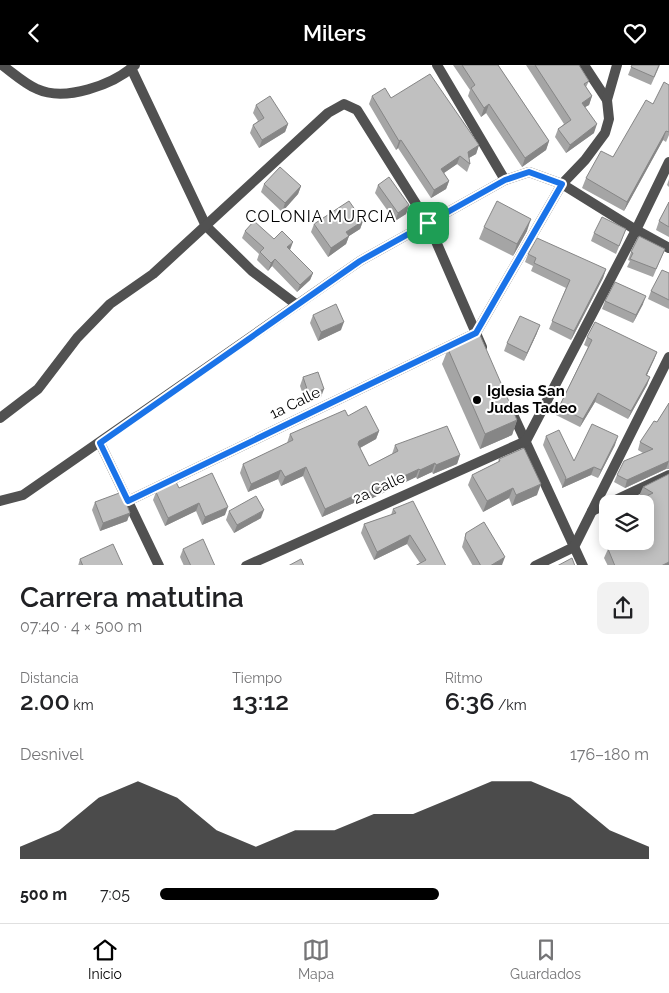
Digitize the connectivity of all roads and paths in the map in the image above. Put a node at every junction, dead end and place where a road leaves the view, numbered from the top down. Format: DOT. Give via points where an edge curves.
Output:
graph roads {
  1 [pos="2,65"];
  2 [pos="437,65"];
  3 [pos="584,65"];
  4 [pos="617,65"];
  5 [pos="133,67"];
  6 [pos="608,100"];
  7 [pos="669,162"];
  8 [pos="505,180"];
  9 [pos="562,184"];
  10 [pos="428,223"];
  11 [pos="206,226"];
  12 [pos="636,230"];
  13 [pos="669,248"];
  14 [pos="297,305"];
  15 [pos="476,333"];
  16 [pos="669,357"];
  17 [pos="488,360"];
  18 [pos="505,396"];
  19 [pos="0,418"];
  20 [pos="526,441"];
  21 [pos="100,443"];
  22 [pos="669,475"];
  23 [pos="0,501"];
  24 [pos="128,501"];
  25 [pos="592,511"];
  26 [pos="574,547"];
  27 [pos="158,565"];
  28 [pos="246,565"];
  29 [pos="535,565"];
  30 [pos="583,565"];
  1 -- 5 [label="street" via="37,89 56,95 90,90"];
  2 -- 8 [label="street"];
  3 -- 6 [label="street"];
  4 -- 6 [label="street"];
  5 -- 11 [label="street"];
  6 -- 9 [label="street" via="609,119 605,133"];
  7 -- 12 [label="street"];
  8 -- 9 [label="street" via="529,172"];
  8 -- 10 [label="street"];
  9 -- 12 [label="street"];
  9 -- 15 [label="street"];
  10 -- 11 [label="street" via="357,110 344,104 328,113"];
  10 -- 14 [label="street" via="360,261"];
  10 -- 15 [label="street"];
  11 -- 14 [label="street" via="252,271"];
  11 -- 19 [label="street" via="153,274 110,303 77,338 38,389"];
  12 -- 13 [label="street"];
  12 -- 20 [label="street"];
  14 -- 21 [label="street"];
  15 -- 17 [label="street"];
  15 -- 24 [label="street, 1a Calle"];
  16 -- 25 [label="street"];
  18 -- 20 [label="street"];
  20 -- 26 [label="street"];
  20 -- 28 [label="street, 2a Calle"];
  21 -- 23 [label="street" via="23,495"];
  21 -- 24 [label="street"];
  22 -- 25 [label="street"];
  24 -- 27 [label="street"];
  25 -- 26 [label="street"];
  26 -- 29 [label="street"];
  26 -- 30 [label="street"];
}
